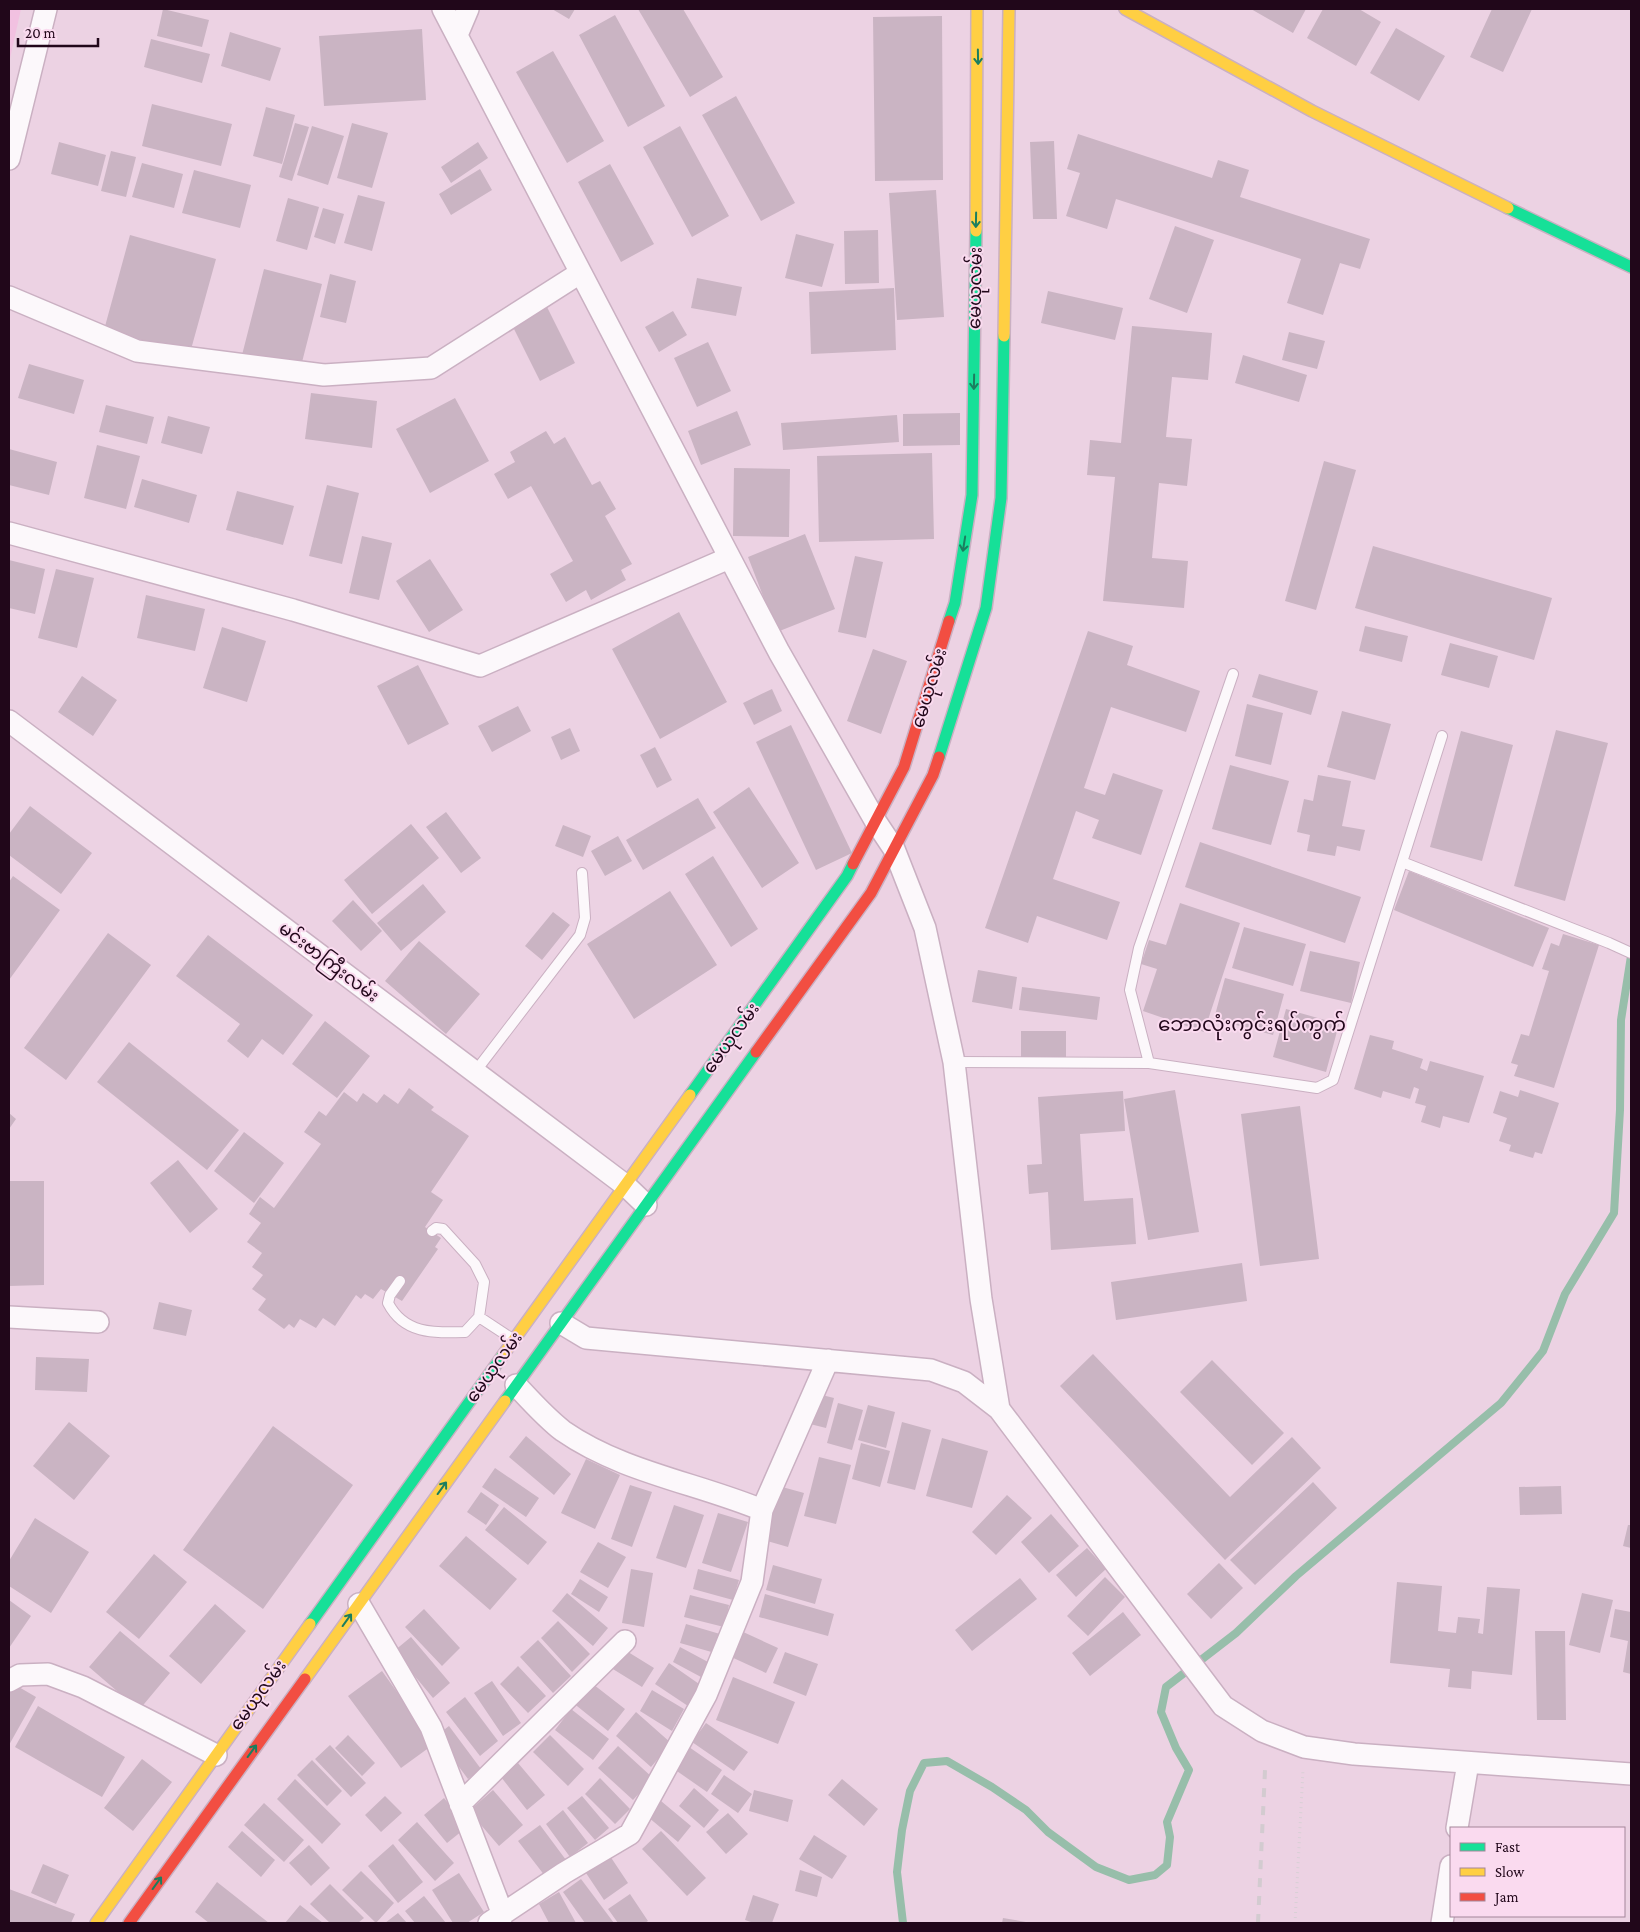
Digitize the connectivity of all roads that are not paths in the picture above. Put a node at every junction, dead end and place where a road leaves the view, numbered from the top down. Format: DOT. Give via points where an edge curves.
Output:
graph roads {
  1 [pos="46,9"];
  2 [pos="443,9"];
  3 [pos="468,9"];
  4 [pos="977,9"];
  5 [pos="1009,9"];
  6 [pos="1125,9"];
  7 [pos="457,35"];
  8 [pos="9,159"];
  9 [pos="1631,267"];
  10 [pos="580,273"];
  11 [pos="9,297"];
  12 [pos="9,533"];
  13 [pos="729,558"];
  14 [pos="1233,674"];
  15 [pos="9,721"];
  16 [pos="1442,736"];
  17 [pos="876,822"];
  18 [pos="894,849"];
  19 [pos="1402,862"];
  20 [pos="582,873"];
  21 [pos="1631,954"];
  22 [pos="954,1062"];
  23 [pos="1149,1063"];
  24 [pos="475,1072"];
  25 [pos="625,1185"];
  26 [pos="646,1205"];
  27 [pos="432,1232"];
  28 [pos="400,1281"];
  29 [pos="9,1317"];
  30 [pos="478,1318"];
  31 [pos="98,1322"];
  32 [pos="561,1324"];
  33 [pos="526,1347"];
  34 [pos="828,1360"];
  35 [pos="516,1385"];
  36 [pos="999,1409"];
  37 [pos="762,1510"];
  38 [pos="359,1604"];
  39 [pos="625,1641"];
  40 [pos="9,1681"];
  41 [pos="216,1755"];
  42 [pos="1468,1763"];
  43 [pos="1631,1774"];
  44 [pos="460,1804"];
  45 [pos="1457,1827"];
  46 [pos="1450,1872"];
  47 [pos="496,1919"];
  48 [pos="96,1923"];
  49 [pos="129,1923"];
  50 [pos="1442,1923"];
  1 -- 8 [label="street"];
  2 -- 7 [label="street"];
  3 -- 7 [label="street"];
  4 -- 17 [label="main road, မေယုလမ်း, one-way" via="972,495 955,603 904,767"];
  5 -- 18 [label="main road, မေယုလမ်း" via="1001,498 994,553 986,608 933,775"];
  6 -- 9 [label="main road" via="1242,75 1405,159"];
  7 -- 10 [label="street"];
  10 -- 11 [label="street" via="431,368 324,375 137,351"];
  10 -- 13 [label="street"];
  12 -- 13 [label="street" via="293,610 480,666"];
  13 -- 17 [label="street" via="778,652"];
  14 -- 23 [label="lane" via="1139,948 1130,990"];
  15 -- 24 [label="street, မင်းဗာကြီးလမ်း"];
  16 -- 19 [label="lane"];
  17 -- 18 [label="street"];
  17 -- 25 [label="main road, မေယုလမ်း" via="847,876"];
  18 -- 22 [label="street" via="925,928"];
  18 -- 26 [label="main road, မေယုလမ်း" via="871,893"];
  19 -- 21 [label="lane"];
  19 -- 23 [label="lane" via="1333,1080 1317,1088"];
  20 -- 24 [label="lane" via="585,918 580,935"];
  22 -- 23 [label="lane"];
  22 -- 36 [label="street" via="981,1299"];
  24 -- 25 [label="street, မင်းဗာကြီးလမ်း"];
  25 -- 26 [label="street, မင်းဗာကြီးလမ်း"];
  25 -- 33 [label="main road, မေယုလမ်း"];
  26 -- 32 [label="main road, မေယုလမ်း"];
  27 -- 30 [label="lane" via="436,1228 443,1229 475,1264 484,1282"];
  28 -- 30 [label="lane" via="388,1303 394,1315 422,1332 465,1332"];
  29 -- 31 [label="street"];
  30 -- 33 [label="lane"];
  32 -- 33 [label="main road, မေယုလမ်း"];
  32 -- 34 [label="street" via="586,1338"];
  33 -- 35 [label="main road, မေယုလမ်း"];
  33 -- 41 [label="main road, မေယုလမ်း"];
  34 -- 36 [label="street" via="931,1370 964,1382"];
  34 -- 37 [label="street"];
  35 -- 37 [label="street" via="563,1431 605,1454 642,1470 723,1494"];
  38 -- 35 [label="main road, မေယုလမ်း, one-way"];
  36 -- 42 [label="street" via="1223,1706 1262,1731 1304,1747"];
  37 -- 47 [label="street" via="752,1582 706,1695 630,1834"];
  38 -- 44 [label="street" via="431,1727"];
  49 -- 38 [label="main road, မေယုလမ်း, one-way"];
  39 -- 44 [label="street"];
  40 -- 41 [label="street" via="20,1675 48,1674 82,1687"];
  41 -- 48 [label="main road, မေယုလမ်း"];
  42 -- 43 [label="street"];
  42 -- 45 [label="street"];
  44 -- 47 [label="street"];
  46 -- 50 [label="street"];
}
